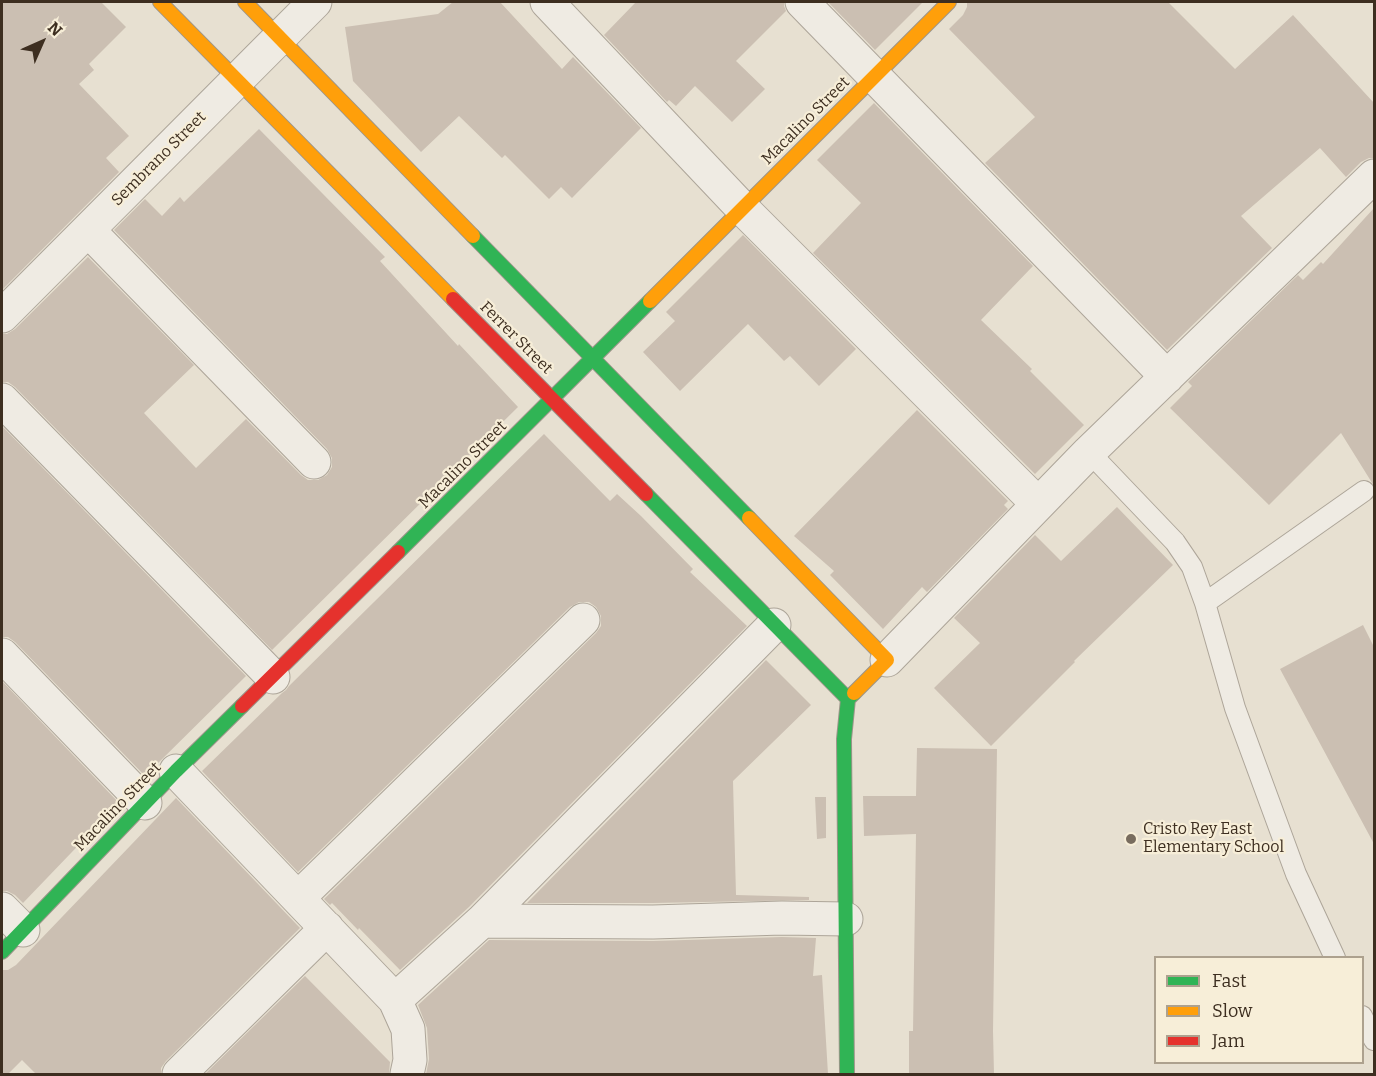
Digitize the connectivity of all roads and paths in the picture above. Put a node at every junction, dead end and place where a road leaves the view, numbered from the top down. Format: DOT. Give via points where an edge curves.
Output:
graph roads {
  1 [pos="160,2"];
  2 [pos="245,2"];
  3 [pos="315,2"];
  4 [pos="547,2"];
  5 [pos="802,2"];
  6 [pos="949,2"];
  7 [pos="280,37"];
  8 [pos="874,76"];
  9 [pos="238,80"];
  10 [pos="1374,176"];
  11 [pos="742,208"];
  12 [pos="88,230"];
  13 [pos="2,316"];
  14 [pos="593,358"];
  15 [pos="1167,377"];
  16 [pos="2,399"];
  17 [pos="553,399"];
  18 [pos="1089,452"];
  19 [pos="314,462"];
  20 [pos="1364,490"];
  21 [pos="1038,504"];
  22 [pos="1205,603"];
  23 [pos="583,620"];
  24 [pos="774,625"];
  25 [pos="2,655"];
  26 [pos="886,660"];
  27 [pos="273,676"];
  28 [pos="848,699"];
  29 [pos="176,771"];
  30 [pos="145,803"];
  31 [pos="298,898"];
  32 [pos="846,920"];
  33 [pos="482,921"];
  34 [pos="327,928"];
  35 [pos="9,930"];
  36 [pos="1335,956"];
  37 [pos="395,1000"];
  38 [pos="1364,1020"];
  39 [pos="1374,1040"];
  40 [pos="179,1074"];
  41 [pos="407,1074"];
  42 [pos="847,1074"];
  1 -- 9 [label="street, Ferrer Street"];
  2 -- 7 [label="street"];
  3 -- 7 [label="street, Sembrano Street"];
  4 -- 11 [label="street"];
  5 -- 8 [label="street"];
  6 -- 8 [label="street, Macalino Street"];
  7 -- 9 [label="street, Sembrano Street"];
  7 -- 14 [label="street"];
  8 -- 11 [label="street, Macalino Street"];
  8 -- 15 [label="street"];
  9 -- 12 [label="street, Sembrano Street"];
  9 -- 17 [label="street, Ferrer Street"];
  10 -- 15 [label="street"];
  11 -- 14 [label="street, Macalino Street"];
  11 -- 21 [label="street"];
  12 -- 13 [label="street, Sembrano Street"];
  12 -- 19 [label="street"];
  14 -- 17 [label="street, Macalino Street"];
  14 -- 26 [label="street"];
  15 -- 18 [label="street"];
  16 -- 27 [label="street"];
  17 -- 24 [label="street, Ferrer Street"];
  17 -- 27 [label="street, Macalino Street"];
  18 -- 21 [label="street"];
  18 -- 22 [label="lane" via="1175,542 1192,567"];
  20 -- 22 [label="lane"];
  21 -- 26 [label="street"];
  22 -- 36 [label="lane" via="1235,708 1296,874"];
  23 -- 31 [label="street"];
  24 -- 28 [label="street, Ferrer Street"];
  24 -- 33 [label="street"];
  25 -- 30 [label="street"];
  26 -- 28 [label="street"];
  27 -- 29 [label="street, Macalino Street"];
  28 -- 32 [label="street" via="844,739"];
  29 -- 30 [label="street, Macalino Street"];
  29 -- 31 [label="street"];
  30 -- 35 [label="street, Macalino Street"];
  31 -- 34 [label="street"];
  32 -- 33 [label="street"];
  32 -- 42 [label="street"];
  33 -- 37 [label="street"];
  34 -- 37 [label="street"];
  34 -- 40 [label="street"];
  37 -- 41 [label="street" via="408,1029"];
  38 -- 39 [label="lane"];
}
